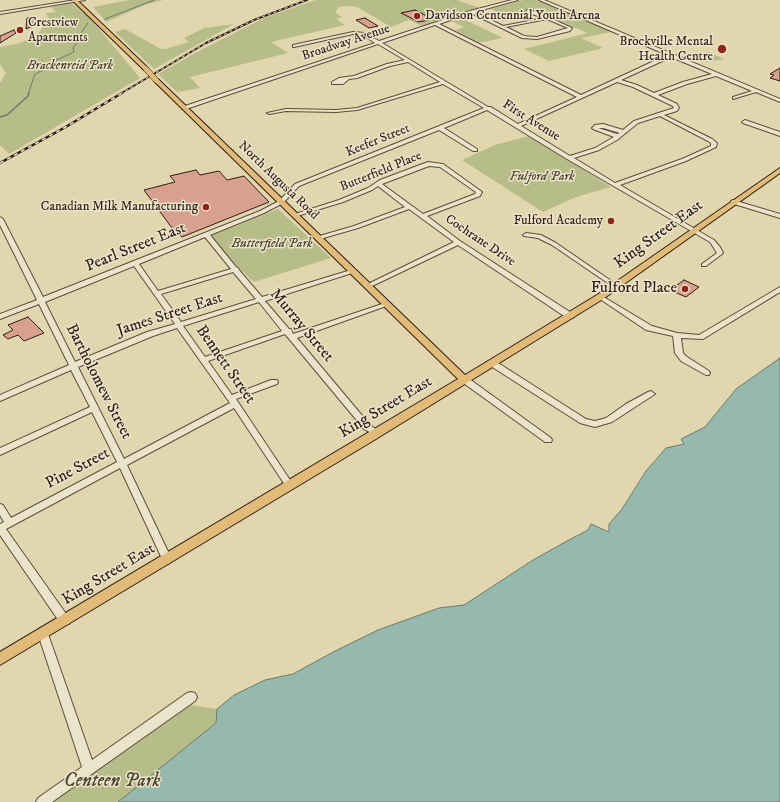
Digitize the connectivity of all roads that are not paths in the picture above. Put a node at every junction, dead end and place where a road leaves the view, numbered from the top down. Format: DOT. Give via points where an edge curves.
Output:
graph roads {
  1 [pos="34,0"];
  2 [pos="83,0"];
  3 [pos="516,0"];
  4 [pos="541,0"];
  5 [pos="75,1"];
  6 [pos="41,7"];
  7 [pos="527,11"];
  8 [pos="471,12"];
  9 [pos="0,13"];
  10 [pos="548,18"];
  11 [pos="436,24"];
  12 [pos="502,27"];
  13 [pos="380,43"];
  14 [pos="294,46"];
  15 [pos="671,55"];
  16 [pos="408,61"];
  17 [pos="717,74"];
  18 [pos="348,78"];
  19 [pos="617,80"];
  20 [pos="444,82"];
  21 [pos="755,91"];
  22 [pos="653,94"];
  23 [pos="581,97"];
  24 [pos="735,98"];
  25 [pos="780,101"];
  26 [pos="184,108"];
  27 [pos="489,108"];
  28 [pos="269,113"];
  29 [pos="661,115"];
  30 [pos="745,122"];
  31 [pos="518,126"];
  32 [pos="440,128"];
  33 [pos="623,132"];
  34 [pos="780,134"];
  35 [pos="617,136"];
  36 [pos="475,150"];
  37 [pos="569,158"];
  38 [pos="780,170"];
  39 [pos="378,184"];
  40 [pos="615,185"];
  41 [pos="281,202"];
  42 [pos="733,202"];
  43 [pos="410,207"];
  44 [pos="295,216"];
  45 [pos="422,216"];
  46 [pos="780,216"];
  47 [pos="0,219"];
  48 [pos="692,231"];
  49 [pos="206,235"];
  50 [pos="526,235"];
  51 [pos="318,238"];
  52 [pos="458,242"];
  53 [pos="135,263"];
  54 [pos="704,265"];
  55 [pos="236,269"];
  56 [pos="352,271"];
  57 [pos="368,286"];
  58 [pos="617,287"];
  59 [pos="780,289"];
  60 [pos="157,293"];
  61 [pos="600,298"];
  62 [pos="260,300"];
  63 [pos="41,301"];
  64 [pos="387,304"];
  65 [pos="570,316"];
  66 [pos="0,317"];
  67 [pos="179,325"];
  68 [pos="291,334"];
  69 [pos="677,335"];
  70 [pos="204,360"];
  71 [pos="492,363"];
  72 [pos="72,366"];
  73 [pos="706,372"];
  74 [pos="465,380"];
  75 [pos="274,382"];
  76 [pos="651,394"];
  77 [pos="0,398"];
  78 [pos="233,401"];
  79 [pos="94,408"];
  80 [pos="377,433"];
  81 [pos="548,440"];
  82 [pos="0,452"];
  83 [pos="122,463"];
  84 [pos="290,486"];
  85 [pos="0,507"];
  86 [pos="3,526"];
  87 [pos="167,560"];
  88 [pos="65,621"];
  89 [pos="43,634"];
  90 [pos="0,659"];
  91 [pos="191,697"];
  92 [pos="89,769"];
  93 [pos="42,802"];
  1 -- 6 [label="street"];
  2 -- 5 [label="street"];
  3 -- 8 [label="street, Broadway Avenue"];
  4 -- 15 [label="street"];
  5 -- 6 [label="street"];
  5 -- 26 [label="main road, North Augusta Road, bridge"];
  6 -- 9 [label="street"];
  7 -- 10 [label="street"];
  8 -- 11 [label="street, Broadway Avenue"];
  8 -- 12 [label="street"];
  10 -- 12 [label="street"];
  10 -- 12 [label="street" via="570,30 530,38"];
  11 -- 13 [label="street, Broadway Avenue"];
  11 -- 23 [label="street"];
  13 -- 14 [label="street, First Avenue" via="358,32"];
  13 -- 16 [label="street, First Avenue"];
  13 -- 26 [label="street, Broadway Avenue"];
  15 -- 17 [label="street"];
  15 -- 19 [label="street"];
  16 -- 18 [label="street"];
  16 -- 20 [label="street, First Avenue"];
  17 -- 21 [label="street"];
  17 -- 22 [label="street"];
  19 -- 22 [label="street"];
  19 -- 23 [label="street"];
  20 -- 27 [label="street, First Avenue"];
  20 -- 28 [label="street" via="357,109 286,110"];
  21 -- 24 [label="street"];
  21 -- 25 [label="street"];
  22 -- 29 [label="street" via="677,108"];
  23 -- 31 [label="street"];
  26 -- 41 [label="main road, North Augusta Road"];
  27 -- 31 [label="street, First Avenue"];
  27 -- 32 [label="street, Keefer Street"];
  29 -- 33 [label="street" via="636,122"];
  29 -- 40 [label="street" via="710,140 714,143 713,147"];
  30 -- 34 [label="street"];
  31 -- 37 [label="street, First Avenue"];
  32 -- 36 [label="street"];
  32 -- 41 [label="street, Keefer Street" via="297,185"];
  33 -- 35 [label="street"];
  33 -- 35 [label="street" via="603,126 596,128"];
  35 -- 37 [label="street" via="597,149"];
  37 -- 40 [label="street, First Avenue"];
  38 -- 42 [label="main road, King Street East"];
  39 -- 43 [label="street, Cochrane Drive"];
  39 -- 44 [label="street, Butterfield Place" via="341,201"];
  39 -- 45 [label="street, Butterfield Place" via="412,169 434,164 446,167 479,192 478,195"];
  40 -- 48 [label="street, First Avenue"];
  41 -- 44 [label="main road, North Augusta Road"];
  41 -- 49 [label="street, Pearl Street East"];
  42 -- 46 [label="street"];
  42 -- 48 [label="main road, King Street East"];
  43 -- 45 [label="street, Cochrane Drive"];
  43 -- 51 [label="street"];
  44 -- 51 [label="main road, North Augusta Road"];
  45 -- 52 [label="street, Cochrane Drive"];
  47 -- 63 [label="street, Bartholomew Street"];
  48 -- 54 [label="street, First Avenue" via="712,241 720,253"];
  48 -- 58 [label="main road, King Street East"];
  49 -- 53 [label="street, Pearl Street East"];
  49 -- 55 [label="street, Murray Street"];
  50 -- 58 [label="street" via="539,236 554,244"];
  51 -- 56 [label="main road, North Augusta Road"];
  52 -- 57 [label="street"];
  52 -- 65 [label="street, Cochrane Drive"];
  53 -- 60 [label="street, Bennett Street"];
  53 -- 63 [label="street, Pearl Street East"];
  55 -- 60 [label="street"];
  55 -- 62 [label="street, Murray Street"];
  56 -- 57 [label="main road, North Augusta Road"];
  56 -- 62 [label="street, James Street East"];
  57 -- 64 [label="main road, North Augusta Road"];
  58 -- 61 [label="main road, King Street East"];
  59 -- 69 [label="street" via="700,337"];
  60 -- 67 [label="street, Bennett Street"];
  61 -- 65 [label="main road, King Street East"];
  61 -- 69 [label="street" via="649,328"];
  62 -- 67 [label="street, James Street East"];
  62 -- 68 [label="street, Murray Street"];
  63 -- 66 [label="street, Pearl Street East"];
  63 -- 72 [label="street, Bartholomew Street"];
  64 -- 68 [label="street"];
  64 -- 74 [label="main road, North Augusta Road"];
  65 -- 71 [label="main road, King Street East"];
  67 -- 70 [label="street, Bennett Street"];
  67 -- 72 [label="street, James Street East"];
  68 -- 70 [label="street"];
  68 -- 80 [label="street, Murray Street" via="367,427"];
  69 -- 73 [label="street" via="679,354"];
  70 -- 78 [label="street, Bennett Street"];
  71 -- 74 [label="main road, King Street East"];
  71 -- 76 [label="street" via="583,421 595,424 609,420"];
  72 -- 77 [label="street, James Street East"];
  72 -- 79 [label="street, Bartholomew Street"];
  74 -- 80 [label="main road, King Street East"];
  74 -- 81 [label="street"];
  75 -- 78 [label="street, Pine Street"];
  78 -- 83 [label="street, Pine Street"];
  78 -- 84 [label="street, Bennett Street"];
  79 -- 82 [label="street"];
  79 -- 83 [label="street, Bartholomew Street"];
  80 -- 84 [label="main road, King Street East"];
  83 -- 86 [label="street, Pine Street"];
  83 -- 87 [label="street, Bartholomew Street"];
  84 -- 87 [label="main road, King Street East"];
  85 -- 86 [label="street"];
  86 -- 88 [label="street"];
  87 -- 88 [label="main road, King Street East"];
  88 -- 89 [label="main road, King Street East"];
  89 -- 90 [label="main road, King Street East"];
  89 -- 92 [label="street"];
  91 -- 92 [label="street"];
  92 -- 93 [label="street"];
}
